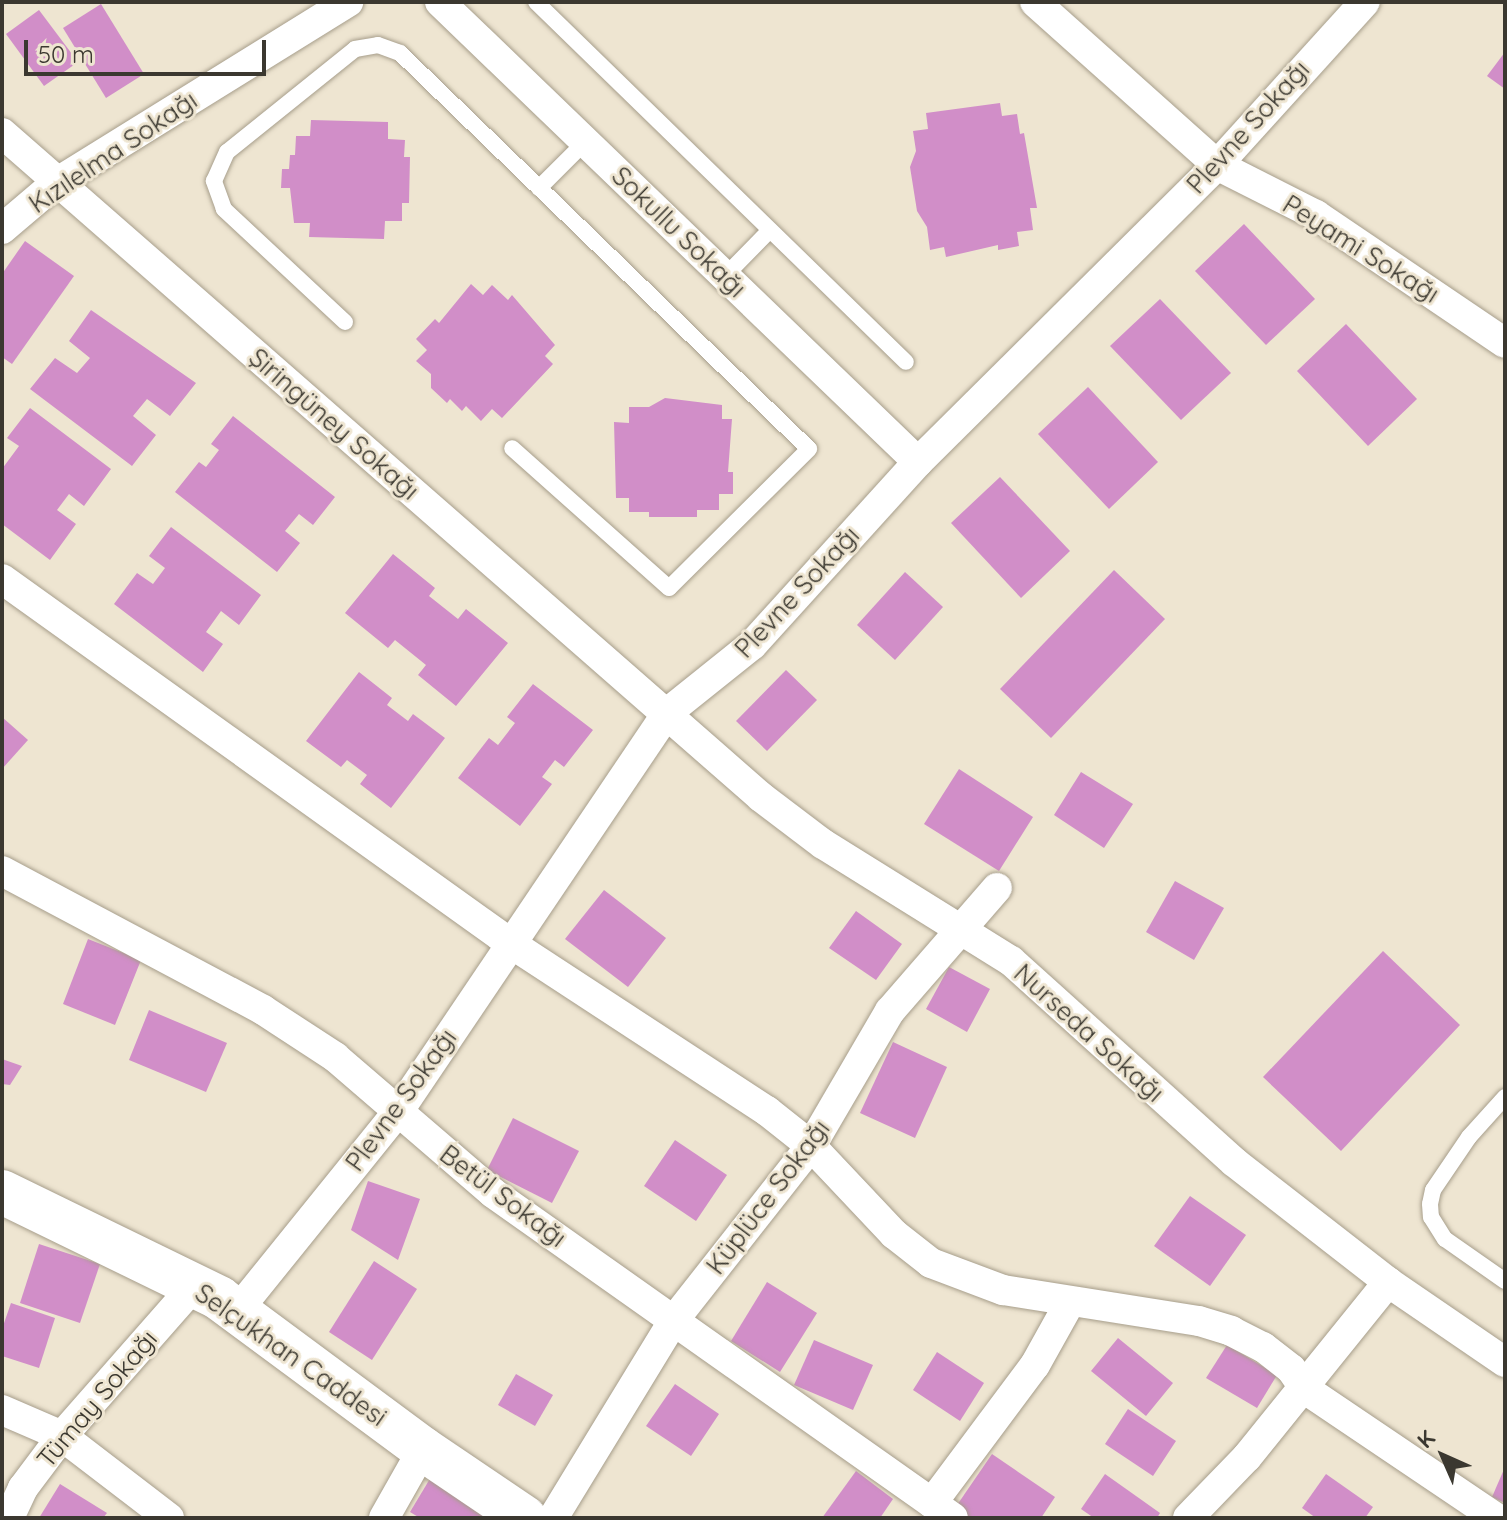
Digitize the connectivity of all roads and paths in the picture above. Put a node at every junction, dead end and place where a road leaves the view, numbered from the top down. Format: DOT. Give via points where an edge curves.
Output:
graph roads {
  1 [pos="348,2"];
  2 [pos="440,2"];
  3 [pos="536,2"];
  4 [pos="1035,2"];
  5 [pos="1365,2"];
  6 [pos="2,133"];
  7 [pos="585,142"];
  8 [pos="1217,165"];
  9 [pos="56,183"];
  10 [pos="539,188"];
  11 [pos="2,229"];
  12 [pos="770,230"];
  13 [pos="725,276"];
  14 [pos="345,322"];
  15 [pos="1505,343"];
  16 [pos="906,362"];
  17 [pos="512,448"];
  18 [pos="918,462"];
  19 [pos="2,579"];
  20 [pos="667,713"];
  21 [pos="2,871"];
  22 [pos="997,888"];
  23 [pos="959,929"];
  24 [pos="510,943"];
  25 [pos="1505,1097"];
  26 [pos="400,1109"];
  27 [pos="811,1146"];
  28 [pos="2,1192"];
  29 [pos="1505,1281"];
  30 [pos="1388,1282"];
  31 [pos="194,1286"];
  32 [pos="1069,1304"];
  33 [pos="237,1311"];
  34 [pos="674,1320"];
  35 [pos="1505,1362"];
  36 [pos="1305,1389"];
  37 [pos="2,1410"];
  38 [pos="62,1436"];
  39 [pos="423,1449"];
  40 [pos="942,1511"];
  41 [pos="9,1518"];
  42 [pos="169,1518"];
  43 [pos="384,1518"];
  44 [pos="525,1518"];
  45 [pos="553,1518"];
  46 [pos="1188,1518"];
  47 [pos="1496,1518"];
  1 -- 9 [label="street, Kızılelma Sokağı"];
  2 -- 7 [label="street, Sokullu Sokağı"];
  3 -- 12 [label="lane"];
  4 -- 8 [label="street, Peyami Sokağı"];
  5 -- 8 [label="street, Plevne Sokağı"];
  6 -- 9 [label="street, Şiringüney Sokağı"];
  7 -- 10 [label="lane"];
  7 -- 13 [label="street, Sokullu Sokağı"];
  8 -- 15 [label="street, Peyami Sokağı" via="1316,215"];
  8 -- 18 [label="street, Plevne Sokağı"];
  9 -- 11 [label="street, Kızılelma Sokağı"];
  9 -- 20 [label="street, Şiringüney Sokağı"];
  10 -- 14 [label="lane" via="400,53 378,45 355,49 227,152 214,181 224,209"];
  10 -- 17 [label="lane" via="809,449 669,588"];
  12 -- 13 [label="lane"];
  12 -- 16 [label="lane"];
  13 -- 18 [label="street, Sokullu Sokağı"];
  18 -- 20 [label="street, Plevne Sokağı" via="752,645"];
  19 -- 24 [label="street"];
  20 -- 23 [label="street, Nurseda Sokağı" via="709,754 811,835"];
  20 -- 24 [label="street, Plevne Sokağı"];
  21 -- 26 [label="street, Betül Sokağı" via="263,1010 335,1057"];
  22 -- 23 [label="street, Küplüce Sokağı"];
  23 -- 27 [label="street, Küplüce Sokağı" via="890,1011"];
  23 -- 30 [label="street, Nurseda Sokağı" via="1049,992 1234,1162"];
  24 -- 26 [label="street, Plevne Sokağı"];
  24 -- 27 [label="street" via="767,1111"];
  25 -- 29 [label="lane" via="1469,1137 1433,1190 1430,1204 1436,1229 1445,1239"];
  26 -- 33 [label="street, Plevne Sokağı"];
  26 -- 34 [label="street, Betül Sokağı" via="449,1160"];
  27 -- 32 [label="street" via="894,1234 931,1263 966,1280"];
  27 -- 34 [label="street, Küplüce Sokağı"];
  28 -- 31 [label="street, Selçukhan Caddesi"];
  30 -- 35 [label="street, Nurseda Sokağı"];
  30 -- 36 [label="street"];
  31 -- 33 [label="street, Selçukhan Caddesi"];
  31 -- 38 [label="street, Tümay Sokağı"];
  32 -- 36 [label="street" via="1199,1321 1231,1331 1291,1369"];
  32 -- 40 [label="street"];
  33 -- 39 [label="street, Selçukhan Caddesi"];
  34 -- 40 [label="street, Betül Sokağı"];
  34 -- 45 [label="street, Küplüce Sokağı"];
  36 -- 46 [label="street"];
  36 -- 47 [label="street"];
  37 -- 38 [label="street"];
  38 -- 41 [label="street, Tümay Sokağı" via="23,1488"];
  38 -- 42 [label="street"];
  39 -- 43 [label="street"];
  39 -- 44 [label="street, Selçukhan Caddesi"];
}
